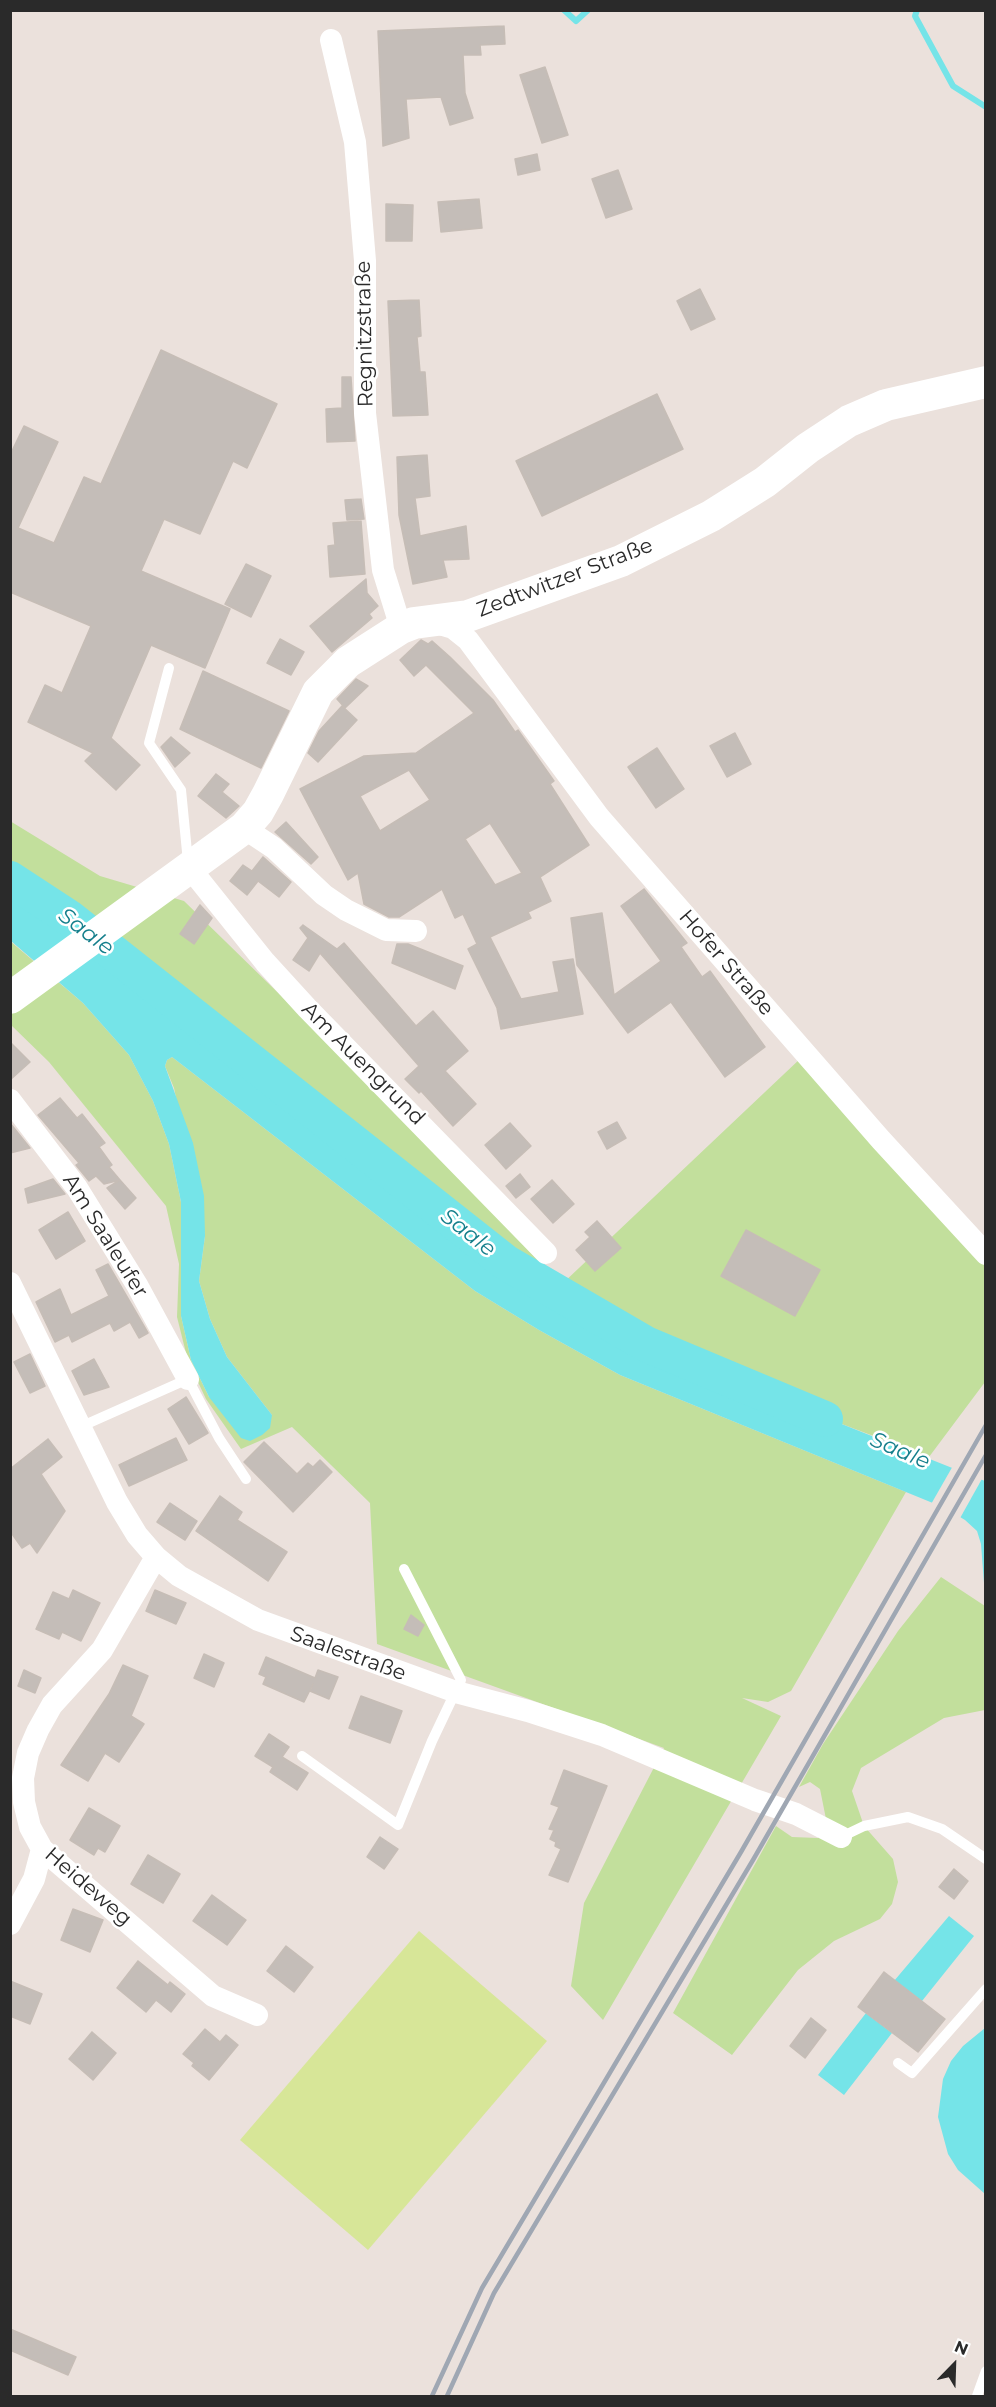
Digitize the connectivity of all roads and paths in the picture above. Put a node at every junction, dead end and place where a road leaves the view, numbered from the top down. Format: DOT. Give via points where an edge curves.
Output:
graph roads {
  1 [pos="331,40"];
  2 [pos="986,382"];
  3 [pos="486,610"];
  4 [pos="413,624"];
  5 [pos="481,658"];
  6 [pos="169,668"];
  7 [pos="244,828"];
  8 [pos="178,875"];
  9 [pos="416,931"];
  10 [pos="10,998"];
  11 [pos="10,1100"];
  12 [pos="546,1253"];
  13 [pos="986,1254"];
  14 [pos="10,1283"];
  15 [pos="188,1379"];
  16 [pos="80,1427"];
  17 [pos="246,1479"];
  18 [pos="156,1557"];
  19 [pos="405,1569"];
  20 [pos="456,1692"];
  21 [pos="302,1756"];
  22 [pos="842,1837"];
  23 [pos="42,1849"];
  24 [pos="986,1859"];
  25 [pos="10,1924"];
  26 [pos="986,1989"];
  27 [pos="257,2015"];
  28 [pos="898,2063"];
  29 [pos="986,2372"];
  30 [pos="977,2397"];
  1 -- 4 [label="street, Regnitzstraße" via="355,142 365,261 365,413 383,570"];
  2 -- 3 [label="street, Zedtwitzer Straße" via="886,405 849,421 711,516 621,561"];
  3 -- 4 [label="street, Zedtwitzer Straße"];
  3 -- 5 [label="street, Hofer Straße" via="476,628"];
  4 -- 5 [label="street, Hofer Straße" via="453,628"];
  4 -- 7 [label="street, Zedtwitzer Straße" via="348,663 318,692 268,794"];
  5 -- 13 [label="street, Hofer Straße" via="599,817 918,1182"];
  6 -- 8 [label="lane" via="149,743 181,790"];
  7 -- 8 [label="street, Zedtwitzer Straße"];
  7 -- 9 [label="street" via="274,848 346,910 386,930"];
  8 -- 10 [label="street, Zedtwitzer Straße"];
  8 -- 12 [label="street, Am Auengrund"];
  11 -- 15 [label="street, Am Saaleufer" via="78,1188"];
  14 -- 16 [label="street, Saalestraße"];
  15 -- 16 [label="lane"];
  15 -- 17 [label="lane, Am Saaleufer"];
  16 -- 18 [label="street, Saalestraße" via="117,1502"];
  18 -- 20 [label="street, Saalestraße" via="215,1598 258,1620"];
  18 -- 23 [label="street, Heideweg" via="121,1621 102,1650 52,1706 28,1753 24,1802 30,1827"];
  19 -- 20 [label="lane" via="461,1680"];
  20 -- 21 [label="lane" via="398,1825"];
  20 -- 22 [label="street, Saalestraße" via="602,1735 796,1814"];
  22 -- 24 [label="lane" via="864,1826 908,1817 942,1829"];
  23 -- 25 [label="street" via="34,1879"];
  23 -- 27 [label="street, Heideweg" via="213,1996"];
  26 -- 28 [label="lane" via="912,2073"];
  29 -- 30 [label="lane"];
}
